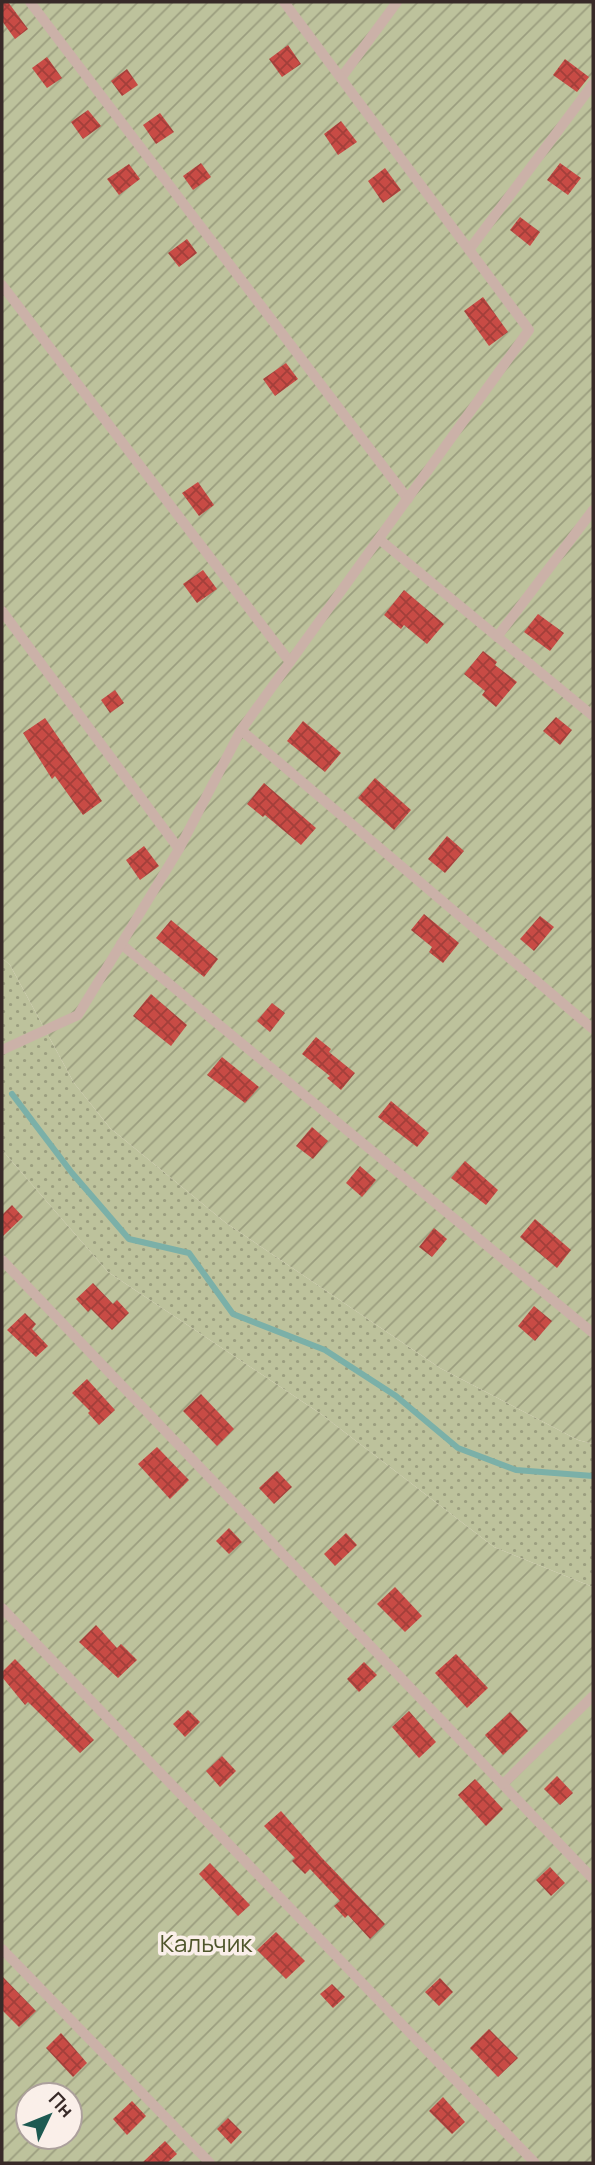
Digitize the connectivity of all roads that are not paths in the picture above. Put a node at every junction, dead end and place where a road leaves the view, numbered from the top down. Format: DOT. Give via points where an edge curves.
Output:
graph roads {
  1 [pos="30,2"];
  2 [pos="284,2"];
  3 [pos="397,2"];
  4 [pos="341,78"];
  5 [pos="593,84"];
  6 [pos="469,250"];
  7 [pos="2,285"];
  8 [pos="408,499"];
  9 [pos="593,510"];
  10 [pos="379,539"];
  11 [pos="2,611"];
  12 [pos="497,637"];
  13 [pos="290,662"];
  14 [pos="593,716"];
  15 [pos="241,730"];
  16 [pos="179,849"];
  17 [pos="121,944"];
  18 [pos="593,1030"];
  19 [pos="2,1050"];
  20 [pos="2,1260"];
  21 [pos="593,1333"];
  22 [pos="2,1608"];
  23 [pos="593,1696"];
  24 [pos="503,1784"];
  25 [pos="593,1879"];
  26 [pos="2,1949"];
  27 [pos="210,2163"];
  28 [pos="535,2163"];
  1 -- 8 [label="lane"];
  2 -- 4 [label="lane"];
  3 -- 4 [label="lane"];
  4 -- 6 [label="lane"];
  5 -- 6 [label="lane"];
  6 -- 8 [label="lane" via="529,330"];
  7 -- 13 [label="lane"];
  8 -- 10 [label="lane"];
  9 -- 12 [label="lane"];
  10 -- 12 [label="lane"];
  10 -- 13 [label="lane"];
  11 -- 16 [label="lane"];
  12 -- 14 [label="lane"];
  13 -- 15 [label="lane"];
  15 -- 16 [label="lane"];
  15 -- 18 [label="lane"];
  16 -- 17 [label="lane"];
  17 -- 19 [label="lane" via="78,1015"];
  17 -- 21 [label="lane"];
  20 -- 24 [label="lane"];
  22 -- 28 [label="lane"];
  23 -- 24 [label="lane"];
  24 -- 25 [label="lane"];
  26 -- 27 [label="lane"];
}
